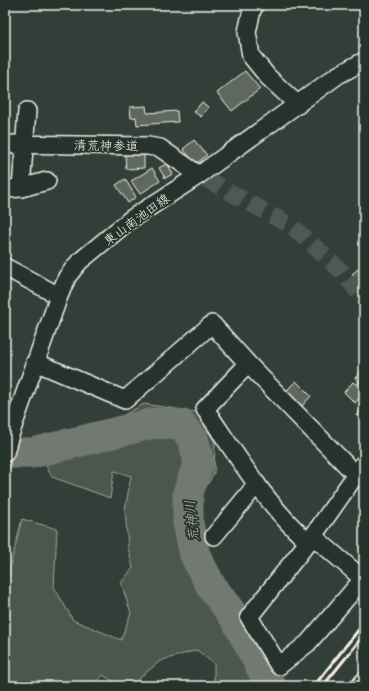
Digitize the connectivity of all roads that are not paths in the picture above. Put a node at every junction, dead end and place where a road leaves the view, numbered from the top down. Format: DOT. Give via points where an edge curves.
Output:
graph roads {
  1 [pos="255,5"];
  2 [pos="364,61"];
  3 [pos="298,105"];
  4 [pos="27,111"];
  5 [pos="5,144"];
  6 [pos="24,144"];
  7 [pos="199,175"];
  8 [pos="47,182"];
  9 [pos="13,188"];
  10 [pos="5,267"];
  11 [pos="59,296"];
  12 [pos="35,362"];
  13 [pos="248,364"];
  14 [pos="6,443"];
  15 [pos="360,468"];
  16 [pos="257,484"];
  17 [pos="214,536"];
  18 [pos="311,539"];
  19 [pos="364,681"];
  20 [pos="360,686"];
  1 -- 3 [label="street" via="247,32 251,56 268,77"];
  2 -- 3 [label="street, 東山南池田線"];
  3 -- 7 [label="street, 東山南池田線"];
  4 -- 6 [label="street"];
  5 -- 6 [label="street, 清荒神参道"];
  6 -- 7 [label="street, 清荒神参道" via="160,148"];
  6 -- 9 [label="street"];
  7 -- 11 [label="street, 東山南池田線" via="131,219 79,262 67,277"];
  8 -- 9 [label="street"];
  10 -- 11 [label="street"];
  11 -- 12 [label="street, 東山南池田線"];
  12 -- 13 [label="street" via="125,400 212,324"];
  12 -- 14 [label="street, 東山南池田線"];
  13 -- 15 [label="street"];
  13 -- 16 [label="street" via="205,409"];
  15 -- 18 [label="street"];
  16 -- 17 [label="street"];
  16 -- 18 [label="street" via="295,530"];
  18 -- 18 [label="street" via="249,617 279,666 308,643 363,579"];
  19 -- 20 [label="street"];
}
